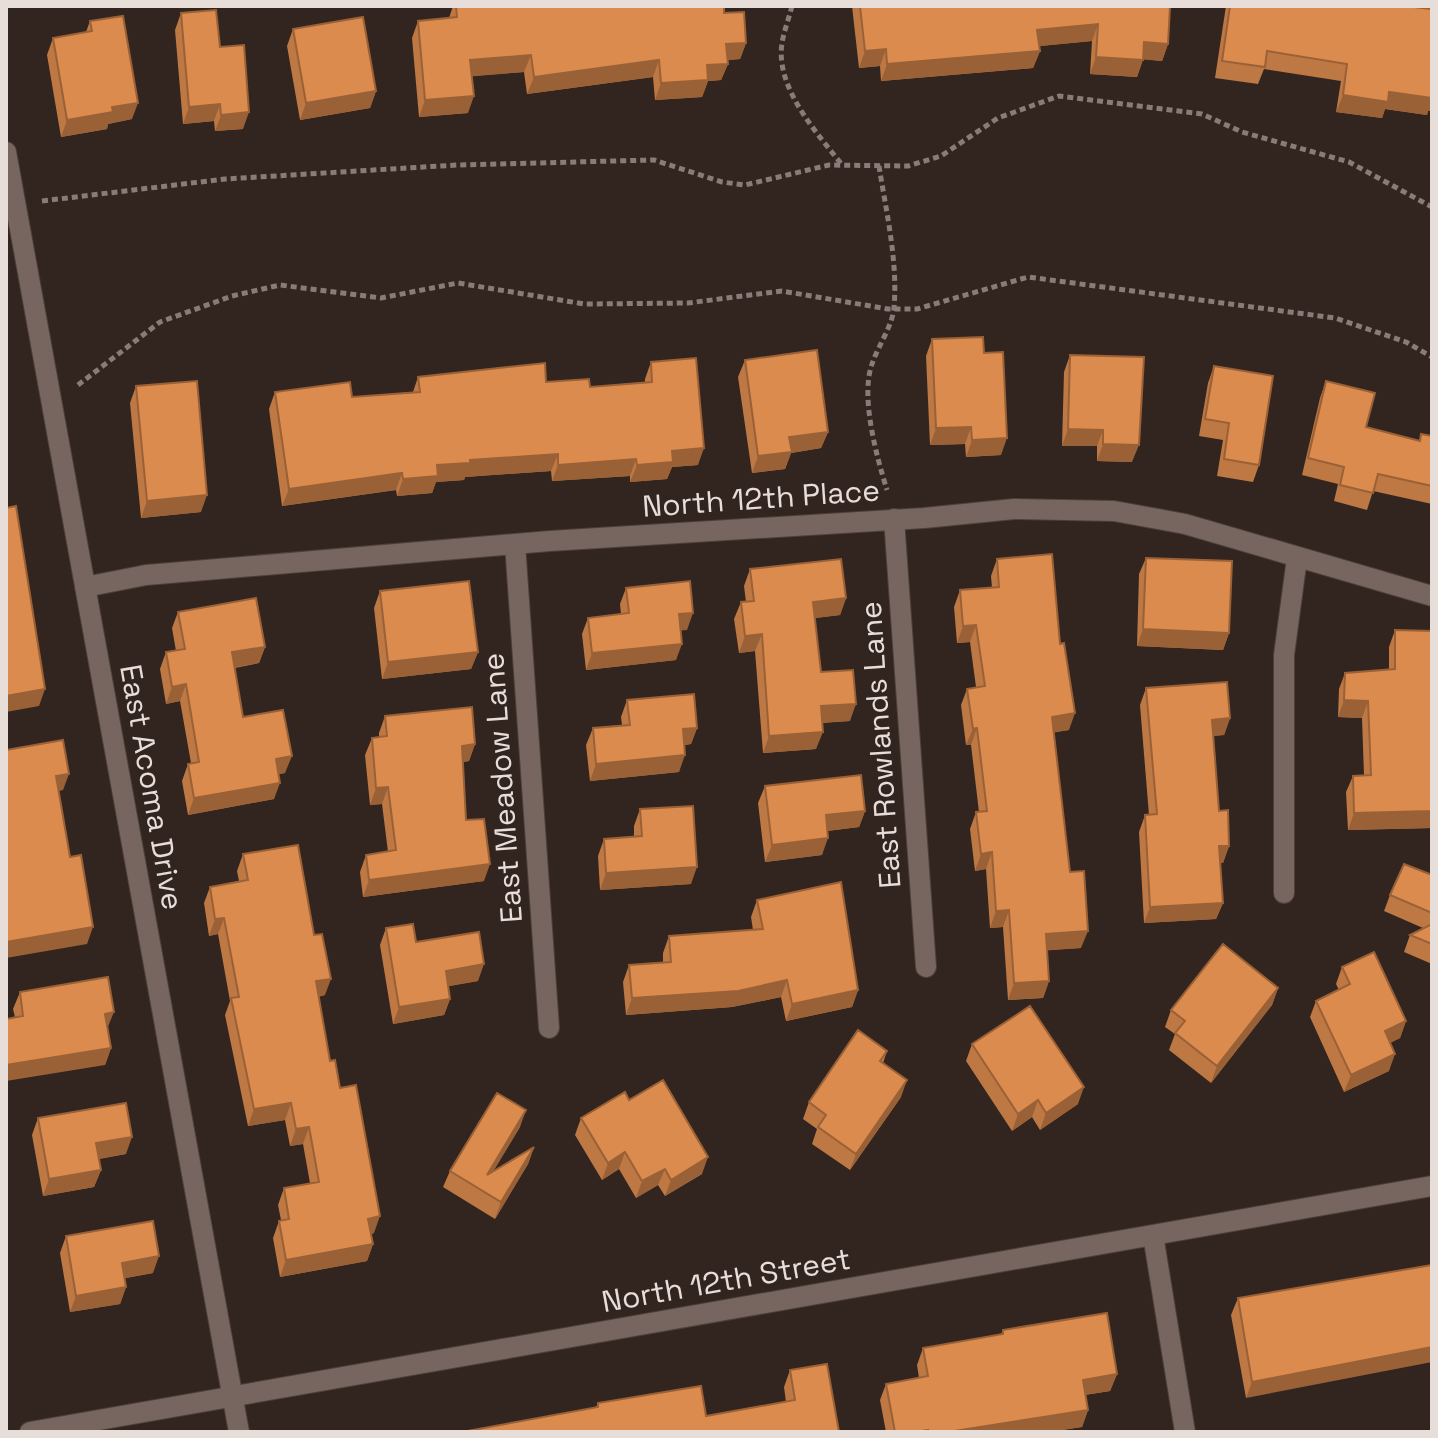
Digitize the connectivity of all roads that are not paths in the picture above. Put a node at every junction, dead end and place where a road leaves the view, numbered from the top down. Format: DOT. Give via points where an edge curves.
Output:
graph roads {
  1 [pos="6,152"];
  2 [pos="894,519"];
  3 [pos="515,544"];
  4 [pos="1297,558"];
  5 [pos="85,587"];
  6 [pos="1432,596"];
  7 [pos="1284,893"];
  8 [pos="926,967"];
  9 [pos="549,1028"];
  10 [pos="1432,1186"];
  11 [pos="1153,1235"];
  12 [pos="233,1399"];
  13 [pos="30,1432"];
  14 [pos="239,1432"];
  15 [pos="1185,1432"];
  1 -- 5 [label="street, East Acoma Drive"];
  2 -- 3 [label="street, North 12th Place"];
  2 -- 4 [label="street, North 12th Place" via="1014,509 1114,511 1185,524"];
  2 -- 8 [label="street, East Rowlands Lane"];
  3 -- 5 [label="street, North 12th Place" via="146,575"];
  3 -- 9 [label="street, East Meadow Lane"];
  4 -- 6 [label="street, North 12th Place"];
  4 -- 7 [label="street" via="1284,655"];
  5 -- 12 [label="street, East Acoma Drive"];
  10 -- 11 [label="street, North 12th Street"];
  11 -- 12 [label="street, North 12th Street"];
  11 -- 15 [label="street"];
  12 -- 13 [label="street, North 12th Street"];
  12 -- 14 [label="street, East Acoma Drive"];
}
